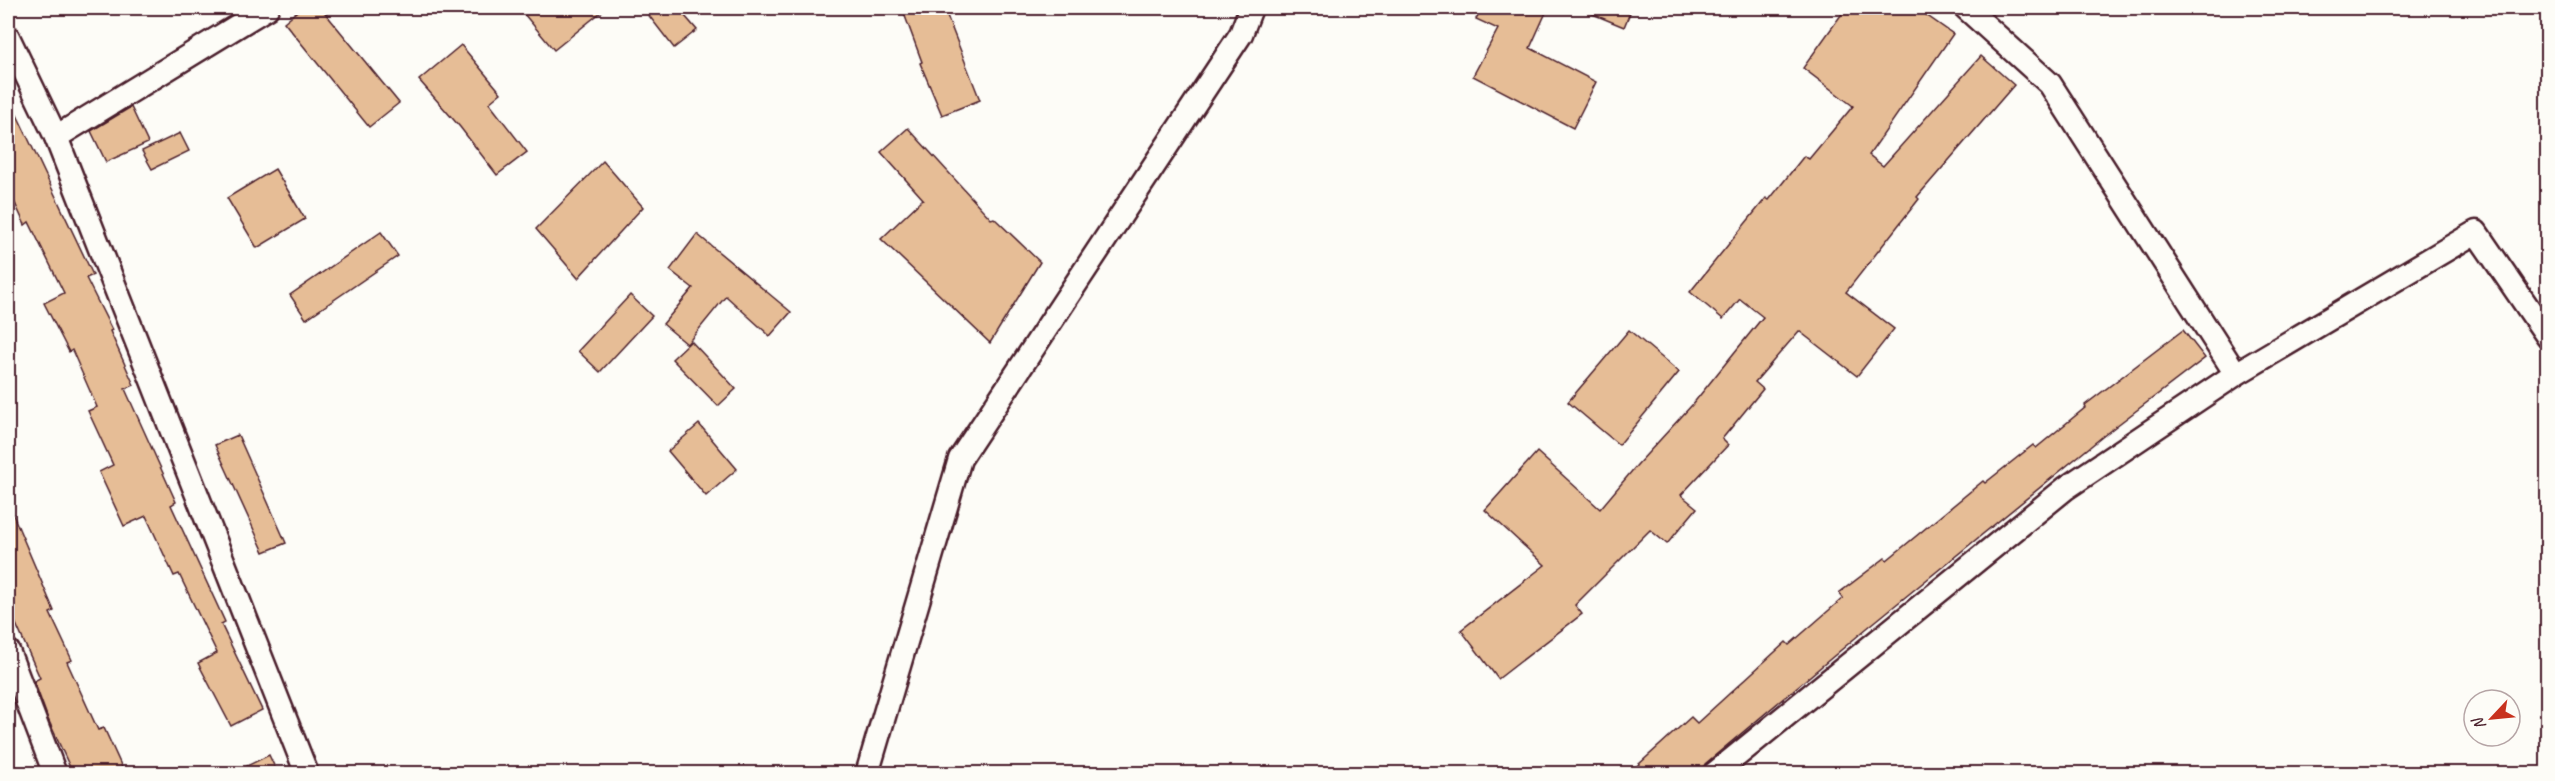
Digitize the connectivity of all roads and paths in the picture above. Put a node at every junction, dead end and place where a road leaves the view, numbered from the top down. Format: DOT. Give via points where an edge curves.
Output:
graph roads {
  1 [pos="267,8"];
  2 [pos="1251,8"];
  3 [pos="1966,8"];
  4 [pos="8,37"];
  5 [pos="56,137"];
  6 [pos="2547,337"];
  7 [pos="2236,374"];
  8 [pos="10,665"];
  9 [pos="55,774"];
  10 [pos="307,774"];
  11 [pos="867,774"];
  12 [pos="1714,774"];
  1 -- 5 [label="street"];
  2 -- 11 [label="street" via="1241,34 960,459"];
  3 -- 7 [label="street" via="2050,84"];
  4 -- 5 [label="street"];
  5 -- 10 [label="street"];
  6 -- 7 [label="street" via="2476,232"];
  7 -- 12 [label="street" via="2066,488"];
  8 -- 9 [label="street"];
}
